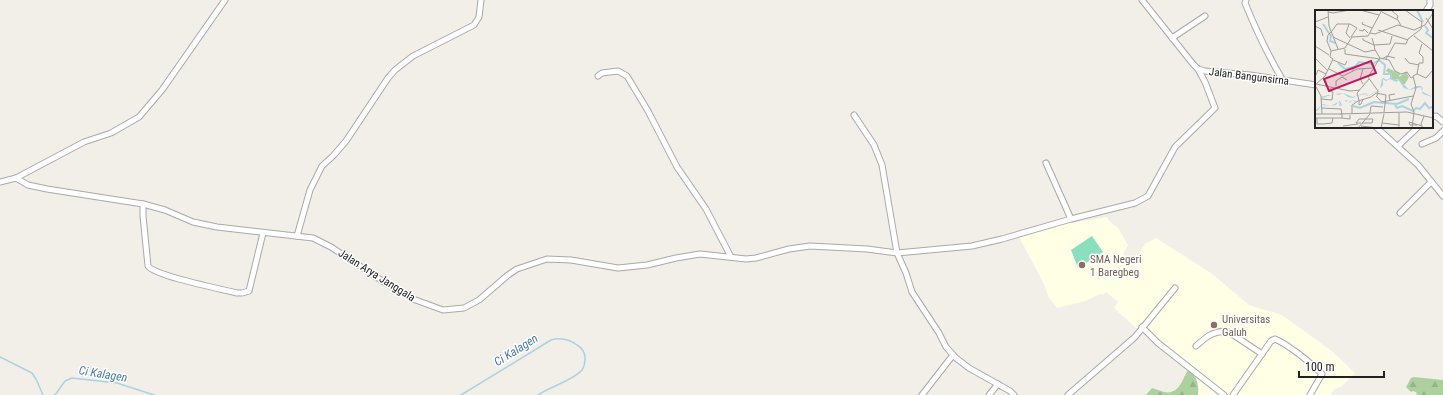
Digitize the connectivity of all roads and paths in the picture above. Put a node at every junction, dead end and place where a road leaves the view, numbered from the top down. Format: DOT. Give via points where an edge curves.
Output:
graph roads {
  1 [pos="225,0"];
  2 [pos="480,0"];
  3 [pos="1142,0"];
  4 [pos="1246,0"];
  5 [pos="1430,0"];
  6 [pos="1427,10"];
  7 [pos="1205,16"];
  8 [pos="1172,38"];
  9 [pos="1198,69"];
  10 [pos="598,76"];
  11 [pos="1282,79"];
  12 [pos="1315,85"];
  13 [pos="854,115"];
  14 [pos="1433,117"];
  15 [pos="1443,122"];
  16 [pos="1377,128"];
  17 [pos="1417,128"];
  18 [pos="1443,131"];
  19 [pos="1422,144"];
  20 [pos="1398,146"];
  21 [pos="1046,163"];
  22 [pos="16,178"];
  23 [pos="0,182"];
  24 [pos="1431,182"];
  25 [pos="1443,196"];
  26 [pos="143,204"];
  27 [pos="1400,213"];
  28 [pos="1071,219"];
  29 [pos="263,233"];
  30 [pos="297,236"];
  31 [pos="897,253"];
  32 [pos="731,257"];
  33 [pos="1175,288"];
  34 [pos="1142,328"];
  35 [pos="1196,346"];
  36 [pos="952,354"];
  37 [pos="1262,354"];
  38 [pos="998,384"];
  39 [pos="922,395"];
  40 [pos="989,395"];
  41 [pos="1014,395"];
  42 [pos="1068,395"];
  43 [pos="1224,395"];
  44 [pos="1233,395"];
  45 [pos="1310,395"];
  1 -- 22 [label="street" via="162,90 139,117 111,133 84,142"];
  2 -- 30 [label="street" via="479,17 474,24 413,56 388,78 346,141 322,166 310,190"];
  3 -- 8 [label="street, Jalan Bangunsirna"];
  4 -- 11 [label="street" via="1254,26"];
  5 -- 6 [label="street"];
  7 -- 8 [label="street"];
  8 -- 9 [label="street, Jalan Bangunsirna"];
  9 -- 11 [label="street, Jalan Bangunsirna"];
  9 -- 28 [label="street, Jalan Arya Janggala" via="1215,108 1175,147 1148,196 1132,204"];
  10 -- 32 [label="street" via="618,71 627,76 677,167 706,208"];
  11 -- 12 [label="street, Jalan Bangunsirna"];
  13 -- 31 [label="street" via="874,145 882,165"];
  14 -- 15 [label="street" via="1436,116"];
  16 -- 20 [label="street"];
  17 -- 20 [label="street"];
  18 -- 19 [label="street" via="1436,138"];
  20 -- 24 [label="street"];
  21 -- 28 [label="street"];
  22 -- 23 [label="street"];
  22 -- 26 [label="street, Jalan Arya Janggala" via="28,185 47,189"];
  24 -- 25 [label="street"];
  24 -- 27 [label="street"];
  26 -- 29 [label="street, Jalan Arya Janggala" via="193,222"];
  26 -- 29 [label="street" via="148,266 165,276 246,293 249,290"];
  28 -- 31 [label="street, Jalan Arya Janggala" via="972,246"];
  29 -- 30 [label="street, Jalan Arya Janggala"];
  30 -- 32 [label="street, Jalan Arya Janggala" via="312,238 331,247 414,299 444,310 469,305 517,269 547,259 571,260 618,268 700,254"];
  31 -- 32 [label="street, Jalan Arya Janggala" via="810,246 756,258"];
  31 -- 36 [label="street" via="912,292"];
  33 -- 34 [label="street"];
  34 -- 42 [label="street"];
  34 -- 43 [label="street"];
  35 -- 37 [label="street" via="1211,334 1224,331"];
  36 -- 38 [label="street" via="969,368"];
  36 -- 39 [label="street"];
  37 -- 44 [label="street"];
  37 -- 45 [label="street" via="1272,339 1275,339 1316,368 1322,377"];
  38 -- 40 [label="street"];
  38 -- 41 [label="street"];
}
